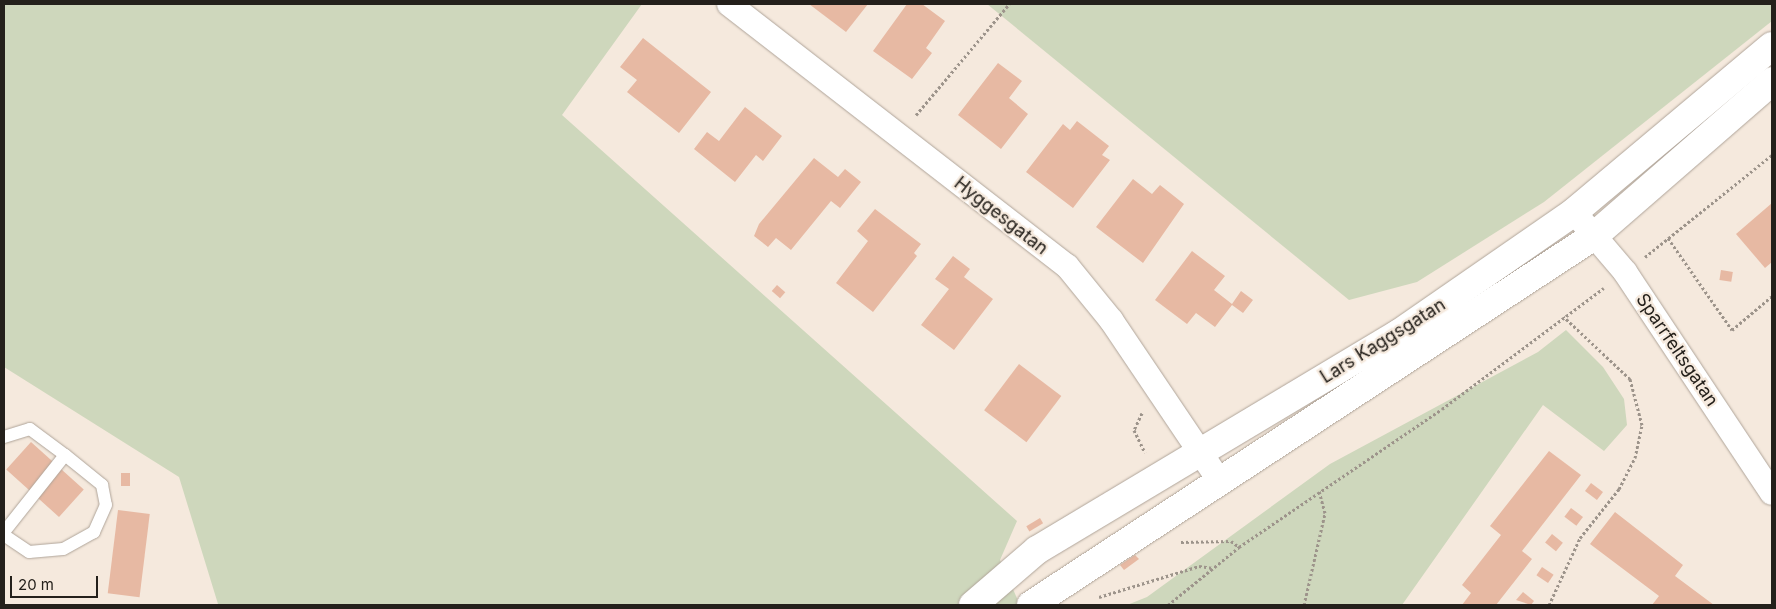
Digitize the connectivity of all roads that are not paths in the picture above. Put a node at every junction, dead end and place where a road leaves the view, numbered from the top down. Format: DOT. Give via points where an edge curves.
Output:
graph roads {
  1 [pos="729,4"];
  2 [pos="1772,46"];
  3 [pos="1772,81"];
  4 [pos="1574,212"];
  5 [pos="1594,236"];
  6 [pos="4,437"];
  7 [pos="1198,452"];
  8 [pos="65,456"];
  9 [pos="1219,480"];
  10 [pos="1772,493"];
  11 [pos="4,534"];
  12 [pos="973,605"];
  13 [pos="1031,605"];
  1 -- 7 [label="street, Hyggesgatan" via="1067,266 1111,320"];
  2 -- 4 [label="street, Lars Kaggsgatan"];
  3 -- 5 [label="street, Lars Kaggsgatan"];
  4 -- 5 [label="street, Sparrfeltsgatan"];
  4 -- 7 [label="street, Lars Kaggsgatan" via="1398,334"];
  5 -- 9 [label="street, Lars Kaggsgatan"];
  5 -- 10 [label="street, Sparrfeltsgatan" via="1625,272"];
  6 -- 8 [label="lane" via="30,429"];
  7 -- 9 [label="street, Hyggesgatan"];
  7 -- 12 [label="street, Lars Kaggsgatan" via="1037,550"];
  8 -- 11 [label="lane"];
  8 -- 11 [label="lane" via="102,485 106,506 94,532 63,550 29,552"];
  9 -- 13 [label="street, Lars Kaggsgatan"];
}
